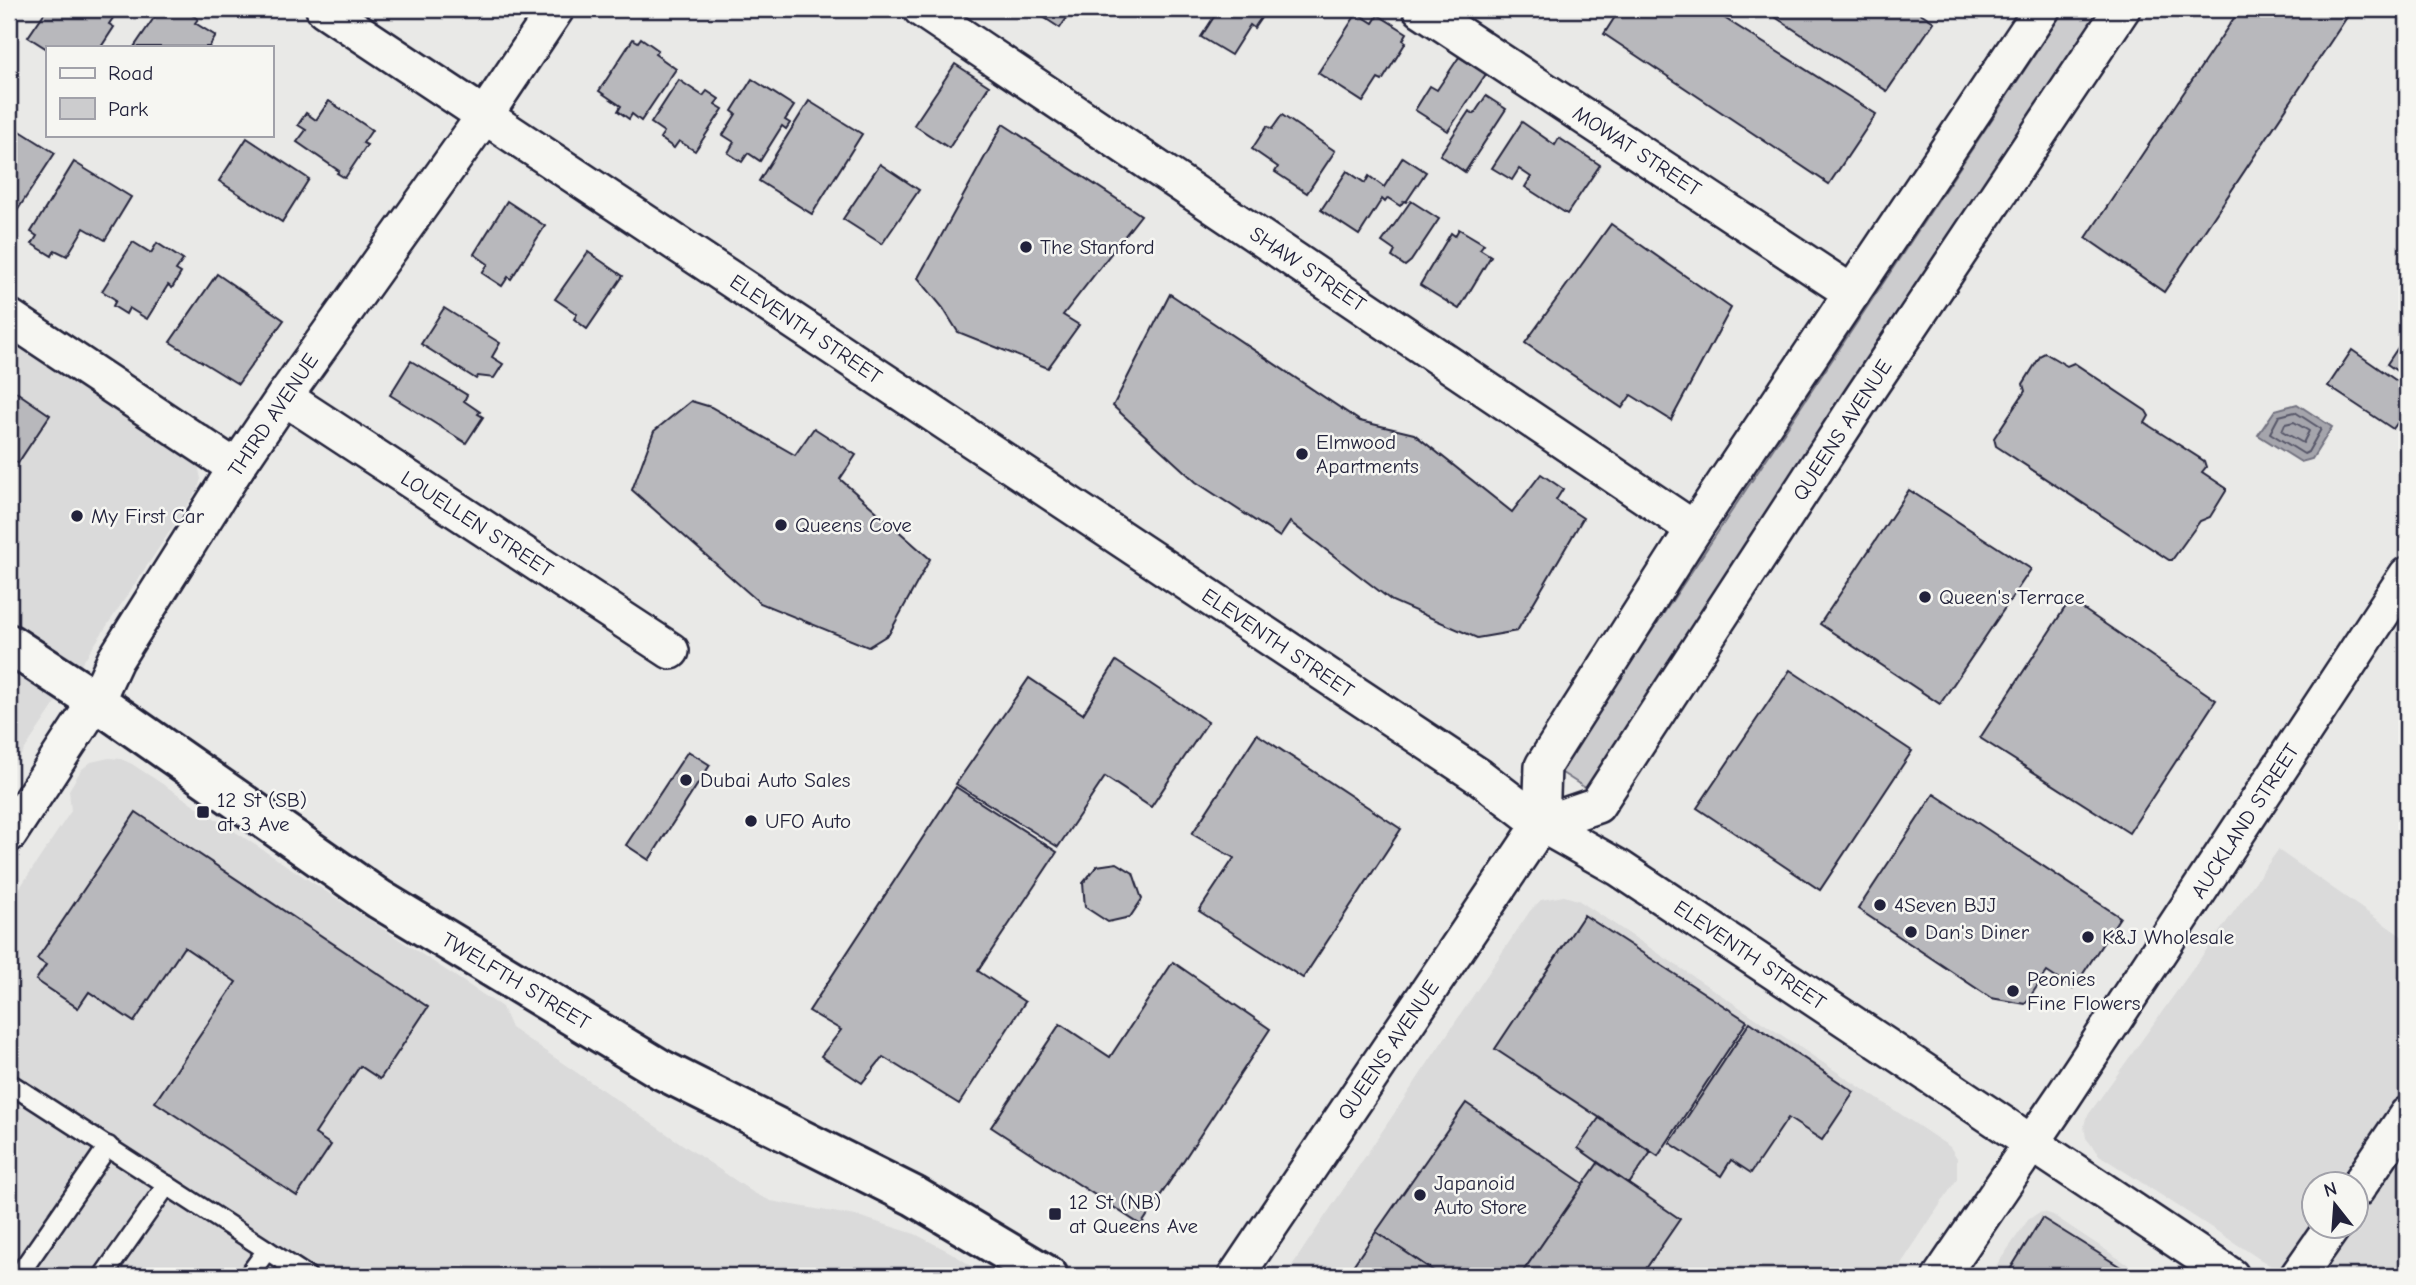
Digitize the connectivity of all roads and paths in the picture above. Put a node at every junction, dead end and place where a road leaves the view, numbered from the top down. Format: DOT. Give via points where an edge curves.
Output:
graph roads {
  1 [pos="324,9"];
  2 [pos="556,9"];
  3 [pos="921,9"];
  4 [pos="1421,9"];
  5 [pos="2042,9"];
  6 [pos="2122,9"];
  7 [pos="485,115"];
  8 [pos="1852,293"];
  9 [pos="9,317"];
  10 [pos="284,397"];
  11 [pos="236,468"];
  12 [pos="1694,530"];
  13 [pos="2407,575"];
  14 [pos="9,644"];
  15 [pos="671,651"];
  16 [pos="96,701"];
  17 [pos="1541,824"];
  18 [pos="9,834"];
  19 [pos="9,1083"];
  20 [pos="2407,1115"];
  21 [pos="2032,1143"];
  22 [pos="108,1146"];
  23 [pos="2370,1170"];
  24 [pos="167,1185"];
  25 [pos="2323,1240"];
  26 [pos="267,1250"];
  27 [pos="18,1276"];
  28 [pos="103,1276"];
  29 [pos="248,1276"];
  30 [pos="307,1276"];
  31 [pos="1048,1276"];
  32 [pos="1236,1276"];
  33 [pos="1941,1276"];
  34 [pos="2231,1276"];
  35 [pos="2298,1276"];
  1 -- 7 [label="street, ELEVENTH STREET"];
  2 -- 7 [label="street, THIRD AVENUE"];
  3 -- 12 [label="street, SHAW STREET"];
  4 -- 8 [label="street, MOWAT STREET"];
  5 -- 8 [label="street"];
  6 -- 17 [label="street, QUEENS AVENUE" via="1597,805"];
  7 -- 10 [label="street, THIRD AVENUE"];
  7 -- 17 [label="street, ELEVENTH STREET" via="1480,777"];
  8 -- 12 [label="street"];
  9 -- 11 [label="street"];
  10 -- 11 [label="street, THIRD AVENUE"];
  10 -- 15 [label="street, LOUELLEN STREET"];
  11 -- 16 [label="street, THIRD AVENUE" via="115,660"];
  12 -- 17 [label="street" via="1543,766"];
  13 -- 21 [label="street, AUCKLAND STREET"];
  14 -- 16 [label="street, TWELFTH STREET"];
  16 -- 18 [label="street, THIRD AVENUE"];
  16 -- 31 [label="street, TWELFTH STREET" via="379,899 662,1070 914,1196"];
  17 -- 21 [label="street, ELEVENTH STREET" via="1619,868"];
  17 -- 32 [label="street, QUEENS AVENUE"];
  19 -- 22 [label="lane"];
  20 -- 23 [label="street"];
  21 -- 33 [label="street, AUCKLAND STREET"];
  21 -- 34 [label="street, ELEVENTH STREET"];
  22 -- 24 [label="lane"];
  22 -- 27 [label="lane"];
  24 -- 26 [label="lane"];
  24 -- 28 [label="lane"];
  25 -- 35 [label="street"];
  26 -- 29 [label="lane"];
  26 -- 30 [label="lane"];
}
